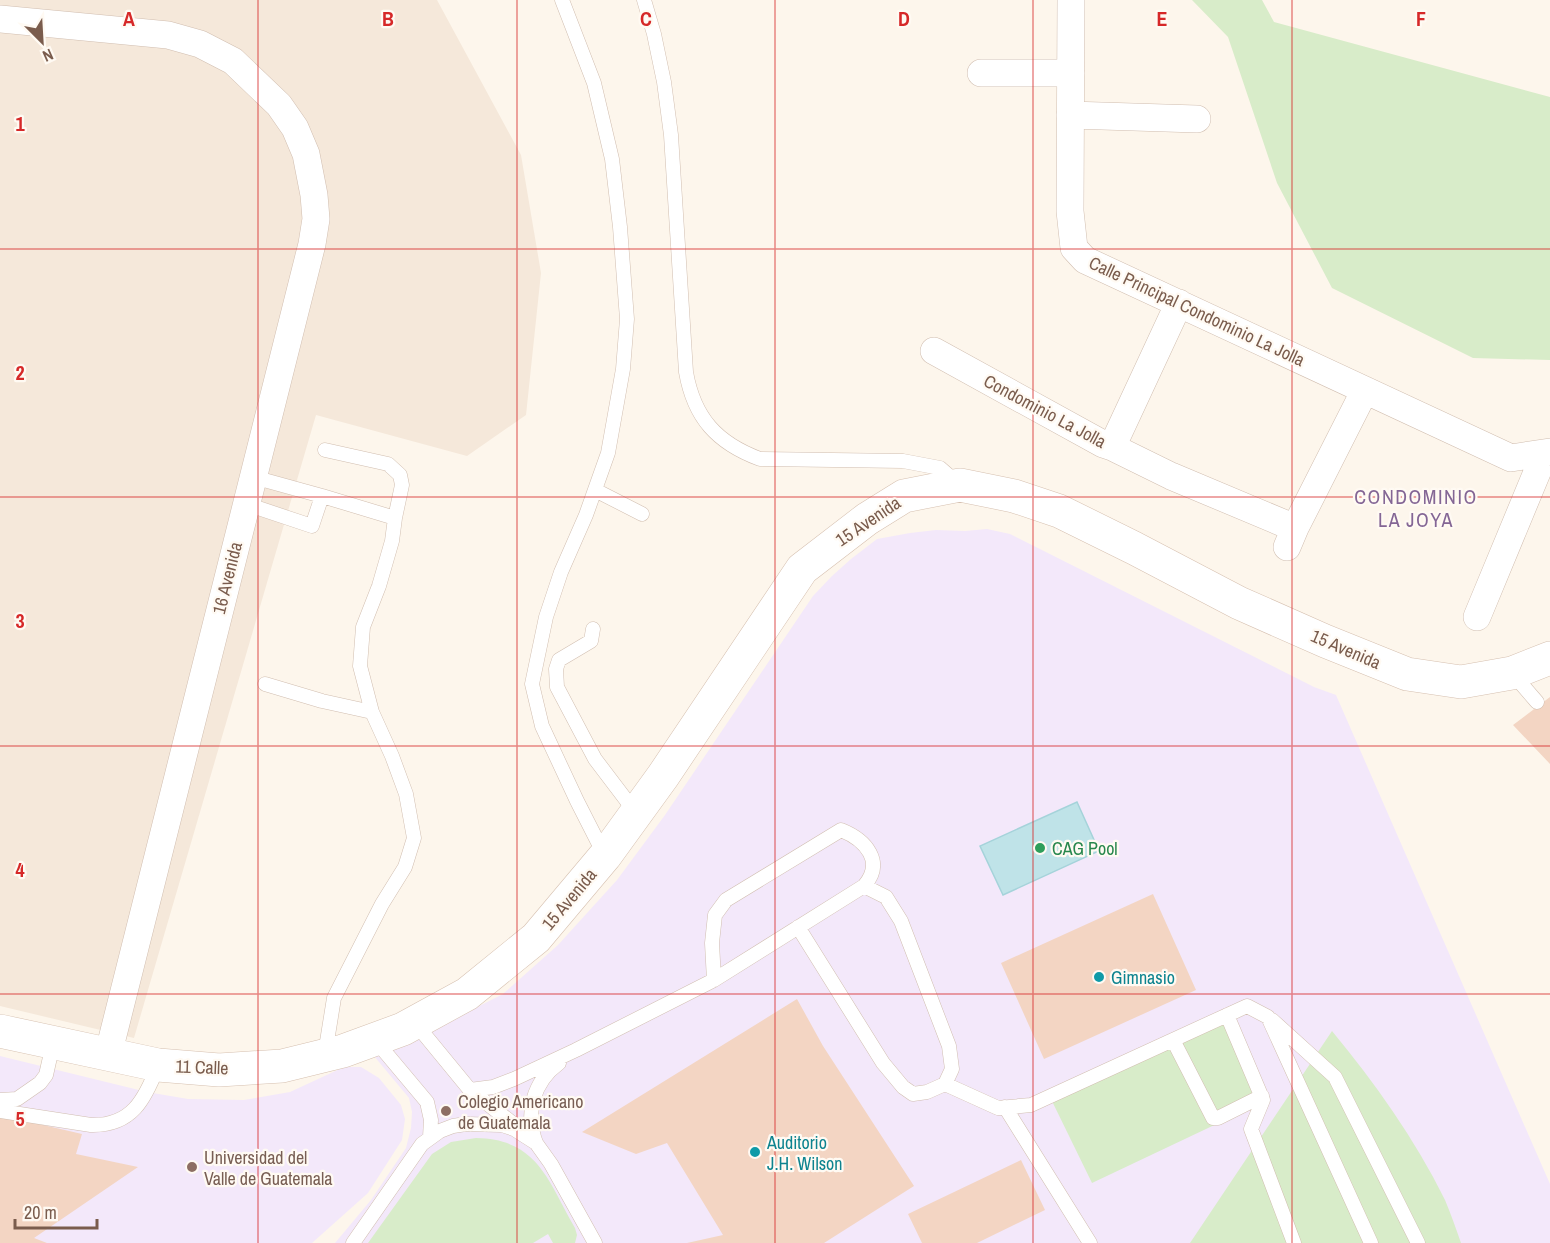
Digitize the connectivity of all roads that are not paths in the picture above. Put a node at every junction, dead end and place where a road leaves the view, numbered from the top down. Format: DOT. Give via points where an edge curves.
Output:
graph roads {
  1 [pos="562,0"];
  2 [pos="644,0"];
  3 [pos="1071,0"];
  4 [pos="0,19"];
  5 [pos="981,73"];
  6 [pos="1071,74"];
  7 [pos="1070,115"];
  8 [pos="1197,118"];
  9 [pos="1179,303"];
  10 [pos="934,351"];
  11 [pos="1365,390"];
  12 [pos="1112,447"];
  13 [pos="325,450"];
  14 [pos="1547,452"];
  15 [pos="253,477"];
  16 [pos="960,485"];
  17 [pos="595,490"];
  18 [pos="322,496"];
  19 [pos="246,504"];
  20 [pos="642,514"];
  21 [pos="395,518"];
  22 [pos="1477,617"];
  23 [pos="592,635"];
  24 [pos="1550,658"];
  25 [pos="1512,673"];
  26 [pos="265,684"];
  27 [pos="1537,702"];
  28 [pos="372,712"];
  29 [pos="636,813"];
  30 [pos="605,856"];
  31 [pos="864,886"];
  32 [pos="798,927"];
  33 [pos="714,980"];
  34 [pos="1227,1016"];
  35 [pos="1268,1017"];
  36 [pos="0,1031"];
  37 [pos="397,1031"];
  38 [pos="1173,1040"];
  39 [pos="53,1044"];
  40 [pos="576,1050"];
  41 [pos="108,1055"];
  42 [pos="325,1056"];
  43 [pos="158,1065"];
  44 [pos="945,1084"];
  45 [pos="470,1090"];
  46 [pos="1262,1096"];
  47 [pos="0,1100"];
  48 [pos="1005,1107"];
  49 [pos="0,1112"];
  50 [pos="430,1137"];
  51 [pos="536,1143"];
  52 [pos="353,1243"];
  53 [pos="595,1243"];
  54 [pos="1090,1243"];
  55 [pos="1294,1243"];
  56 [pos="1371,1243"];
  57 [pos="1418,1243"];
  1 -- 17 [label="lane" via="594,83 612,159 627,319 623,369 608,453"];
  2 -- 16 [label="lane" via="664,82 671,135 686,372 702,418 727,443 760,459 903,461 940,468"];
  3 -- 6 [label="street, Calle Principal Condominio La Jolla"];
  4 -- 15 [label="street, 16 Avenida" via="168,35 200,44 233,61 279,105 295,128 306,154 316,219"];
  5 -- 6 [label="street"];
  6 -- 7 [label="street, Calle Principal Condominio La Jolla"];
  7 -- 8 [label="street"];
  7 -- 9 [label="street, Calle Principal Condominio La Jolla" via="1074,248 1085,260"];
  9 -- 11 [label="street, Calle Principal Condominio La Jolla"];
  9 -- 12 [label="street, Condominio La Jolla"];
  10 -- 12 [label="street, Condominio La Jolla"];
  11 -- 12 [label="street" via="1291,537"];
  11 -- 14 [label="street, Calle Principal Condominio La Jolla" via="1511,458"];
  13 -- 21 [label="lane" via="388,464 400,475 402,486"];
  14 -- 22 [label="street"];
  15 -- 18 [label="lane"];
  15 -- 19 [label="street, 16 Avenida"];
  16 -- 25 [label="street, 15 Avenida" via="1014,496 1059,512 1239,603 1407,674 1461,682"];
  16 -- 29 [label="street, 15 Avenida" via="904,496 802,569"];
  17 -- 20 [label="lane"];
  17 -- 30 [label="lane" via="546,617 532,684 542,726"];
  18 -- 19 [label="lane" via="312,526"];
  18 -- 21 [label="lane"];
  19 -- 41 [label="street, 16 Avenida"];
  21 -- 28 [label="lane" via="379,586 363,627 360,666"];
  23 -- 29 [label="lane" via="559,660 556,687 596,759"];
  24 -- 25 [label="street, 15 Avenida"];
  25 -- 27 [label="lane"];
  26 -- 28 [label="lane"];
  28 -- 42 [label="lane" via="406,794 414,838 405,867 376,914 334,998"];
  29 -- 30 [label="street, 15 Avenida"];
  30 -- 37 [label="street, 15 Avenida" via="536,938 510,961 467,994"];
  31 -- 32 [label="lane"];
  31 -- 33 [label="lane" via="872,877 871,853 855,836 841,830 726,900 716,915 712,943"];
  31 -- 44 [label="lane" via="886,897 901,921 949,1046 952,1069"];
  32 -- 33 [label="lane"];
  32 -- 44 [label="lane" via="903,1087 913,1094"];
  33 -- 40 [label="lane"];
  34 -- 35 [label="lane" via="1247,1006"];
  34 -- 38 [label="lane"];
  34 -- 46 [label="lane"];
  35 -- 56 [label="lane"];
  35 -- 57 [label="lane" via="1335,1077"];
  36 -- 39 [label="street, 11 Calle"];
  37 -- 42 [label="street, 11 Calle"];
  37 -- 45 [label="lane"];
  37 -- 50 [label="lane" via="427,1102"];
  38 -- 46 [label="lane" via="1213,1119"];
  38 -- 48 [label="lane" via="1031,1105"];
  39 -- 41 [label="street, 11 Calle"];
  39 -- 47 [label="lane" via="46,1075 40,1083 17,1099"];
  40 -- 45 [label="lane" via="498,1085"];
  40 -- 51 [label="lane" via="549,1070 537,1089 530,1110"];
  41 -- 43 [label="street, 11 Calle"];
  42 -- 43 [label="street, 11 Calle" via="282,1066 219,1070"];
  43 -- 49 [label="lane" via="134,1112 109,1123 91,1125"];
  44 -- 48 [label="lane" via="998,1108"];
  45 -- 51 [label="lane"];
  46 -- 55 [label="lane" via="1263,1103 1251,1129"];
  48 -- 54 [label="lane"];
  50 -- 51 [label="lane" via="453,1126 502,1125"];
  50 -- 52 [label="lane"];
  51 -- 53 [label="lane"];
}
